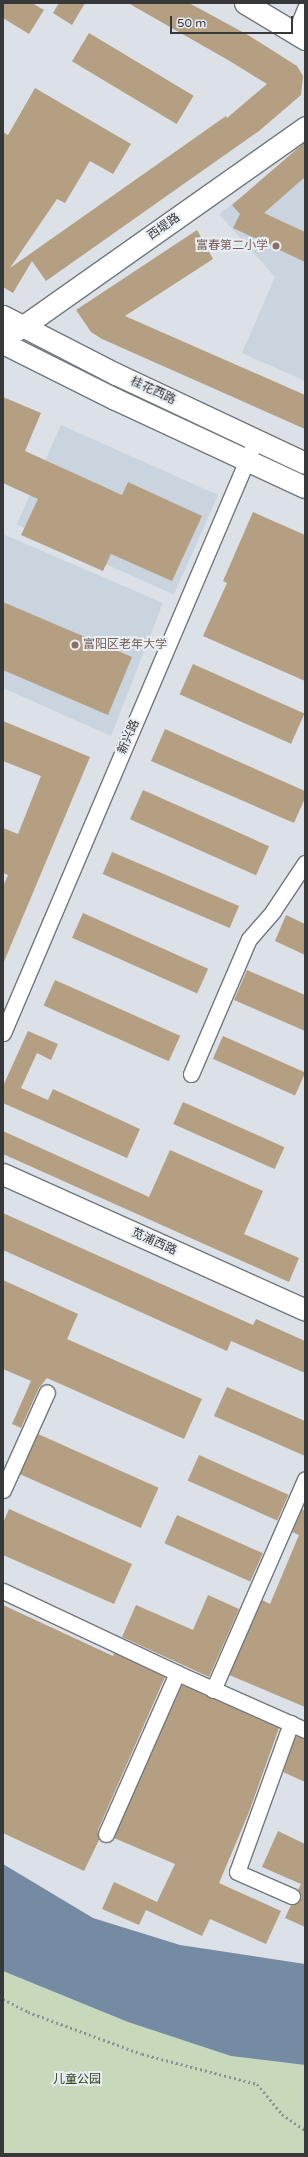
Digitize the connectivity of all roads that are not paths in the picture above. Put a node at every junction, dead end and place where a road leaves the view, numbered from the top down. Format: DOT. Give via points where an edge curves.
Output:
graph roads {
  1 [pos="245,3"];
  2 [pos="305,8"];
  3 [pos="300,36"];
  4 [pos="305,127"];
  5 [pos="3,316"];
  6 [pos="22,327"];
  7 [pos="3,337"];
  8 [pos="3,343"];
  9 [pos="255,441"];
  10 [pos="246,461"];
  11 [pos="305,464"];
  12 [pos="305,487"];
  13 [pos="305,863"];
  14 [pos="3,1033"];
  15 [pos="190,1074"];
  16 [pos="3,1160"];
  17 [pos="3,1174"];
  18 [pos="305,1295"];
  19 [pos="305,1310"];
  20 [pos="47,1392"];
  21 [pos="305,1479"];
  22 [pos="3,1490"];
  23 [pos="3,1591"];
  24 [pos="176,1673"];
  25 [pos="213,1690"];
  26 [pos="291,1723"];
  27 [pos="305,1730"];
  28 [pos="106,1834"];
  29 [pos="292,1896"];
  1 -- 3 [label="street"];
  2 -- 3 [label="street"];
  4 -- 6 [label="street, 西堤路"];
  5 -- 6 [label="street, 桂花西路"];
  6 -- 7 [label="street, 西堤路"];
  6 -- 9 [label="street, 桂花西路"];
  8 -- 10 [label="street, 桂花西路"];
  9 -- 10 [label="street, 新兴路"];
  9 -- 11 [label="street, 桂花西路"];
  10 -- 12 [label="street, 桂花西路"];
  10 -- 14 [label="street, 新兴路"];
  13 -- 15 [label="street" via="274,911 249,939"];
  16 -- 18 [label="street, 苋浦西路"];
  17 -- 19 [label="street, 苋浦西路"];
  20 -- 22 [label="street"];
  21 -- 25 [label="street"];
  23 -- 24 [label="street"];
  24 -- 25 [label="street"];
  24 -- 28 [label="street"];
  25 -- 26 [label="street"];
  26 -- 27 [label="street"];
  26 -- 29 [label="street" via="237,1872"];
}
